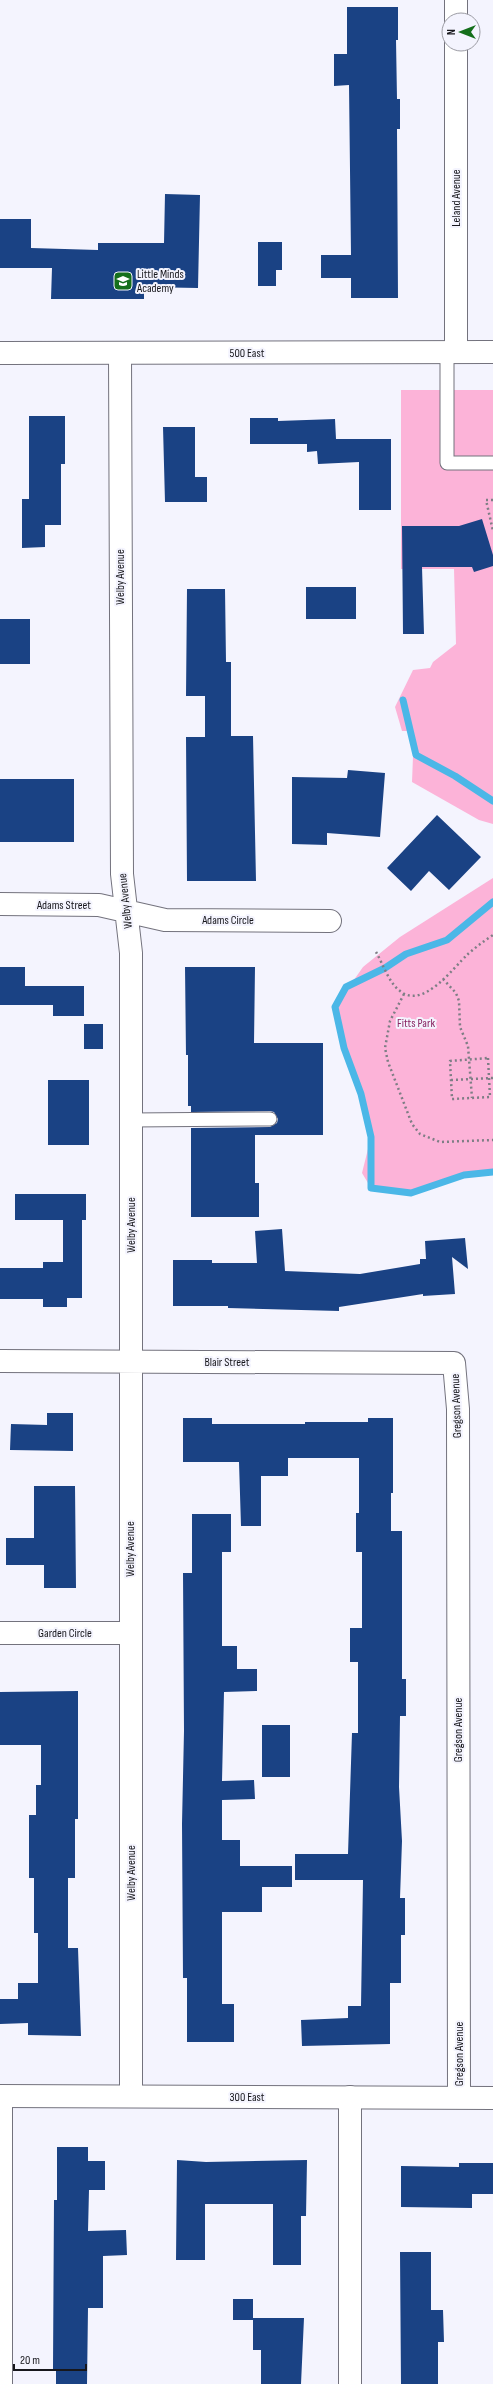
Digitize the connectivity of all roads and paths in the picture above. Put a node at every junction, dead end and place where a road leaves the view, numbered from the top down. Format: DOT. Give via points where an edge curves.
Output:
graph roads {
  1 [pos="456,0"];
  2 [pos="456,12"];
  3 [pos="456,52"];
  4 [pos="452,352"];
  5 [pos="493,352"];
  6 [pos="0,353"];
  7 [pos="120,354"];
  8 [pos="493,463"];
  9 [pos="493,500"];
  10 [pos="493,531"];
  11 [pos="0,904"];
  12 [pos="126,912"];
  13 [pos="330,921"];
  14 [pos="493,936"];
  15 [pos="376,952"];
  16 [pos="443,979"];
  17 [pos="404,994"];
  18 [pos="469,1060"];
  19 [pos="489,1078"];
  20 [pos="493,1078"];
  21 [pos="470,1079"];
  22 [pos="451,1080"];
  23 [pos="472,1098"];
  24 [pos="270,1119"];
  25 [pos="131,1120"];
  26 [pos="493,1140"];
  27 [pos="0,1361"];
  28 [pos="131,1362"];
  29 [pos="454,1363"];
  30 [pos="0,1633"];
  31 [pos="130,1633"];
  32 [pos="0,2096"];
  33 [pos="131,2096"];
  34 [pos="350,2097"];
  35 [pos="459,2097"];
  36 [pos="493,2098"];
  37 [pos="1,2384"];
  38 [pos="350,2384"];
  1 -- 2 [label="street"];
  3 -- 4 [label="street, Leland Avenue"];
  4 -- 5 [label="street, 500 East"];
  4 -- 7 [label="street, 500 East"];
  4 -- 8 [label="lane" via="447,463"];
  6 -- 7 [label="street, 500 East"];
  7 -- 12 [label="street, Welby Avenue" via="122,866"];
  9 -- 10 [label="path" via="486,500"];
  11 -- 12 [label="street, Adams Street" via="100,905"];
  12 -- 13 [label="street, Adams Circle" via="165,920"];
  12 -- 25 [label="street, Welby Avenue" via="130,953"];
  14 -- 16 [label="path" via="470,952"];
  15 -- 17 [label="path" via="391,980"];
  16 -- 17 [label="path" via="436,987 415,996"];
  16 -- 18 [label="path" via="456,993 460,1007 460,1027 468,1046"];
  17 -- 26 [label="path" via="390,1021 385,1048 412,1124 420,1134 440,1142"];
  18 -- 19 [label="path" via="488,1058"];
  18 -- 21 [label="path"];
  18 -- 22 [label="path" via="450,1061"];
  19 -- 20 [label="path"];
  19 -- 21 [label="path"];
  19 -- 23 [label="path" via="490,1097"];
  21 -- 22 [label="path"];
  21 -- 23 [label="path"];
  22 -- 23 [label="path" via="452,1099"];
  24 -- 25 [label="lane"];
  25 -- 28 [label="street, Welby Avenue"];
  27 -- 28 [label="street, Blair Street"];
  28 -- 29 [label="street, Blair Street"];
  28 -- 31 [label="street, Welby Avenue"];
  29 -- 35 [label="street, Gregson Avenue" via="458,1409"];
  30 -- 31 [label="street, Garden Circle"];
  31 -- 33 [label="street, Welby Avenue"];
  32 -- 33 [label="street, 300 East"];
  32 -- 37 [label="street"];
  33 -- 34 [label="street, 300 East"];
  34 -- 35 [label="street, 300 East"];
  34 -- 38 [label="street"];
  35 -- 36 [label="street, 300 East"];
}
